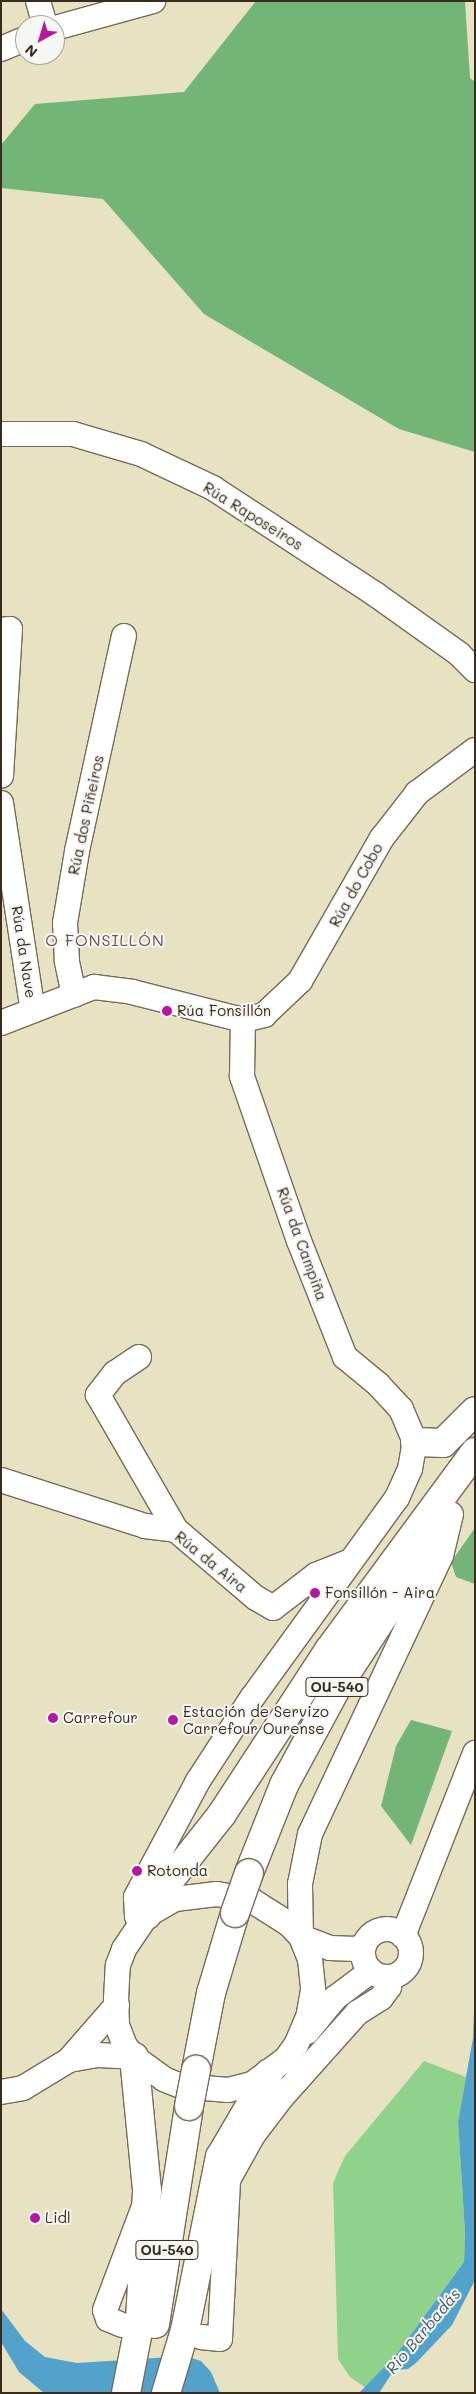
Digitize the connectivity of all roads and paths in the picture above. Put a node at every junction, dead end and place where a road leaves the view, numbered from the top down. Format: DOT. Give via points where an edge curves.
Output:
graph roads {
  1 [pos="38,1"];
  2 [pos="153,1"];
  3 [pos="43,15"];
  4 [pos="65,25"];
  5 [pos="15,43"];
  6 [pos="1,49"];
  7 [pos="1,434"];
  8 [pos="1,630"];
  9 [pos="124,636"];
  10 [pos="475,670"];
  11 [pos="475,750"];
  12 [pos="1,776"];
  13 [pos="1,803"];
  14 [pos="74,995"];
  15 [pos="33,1011"];
  16 [pos="243,1020"];
  17 [pos="1,1023"];
  18 [pos="139,1357"];
  19 [pos="475,1411"];
  20 [pos="415,1442"];
  21 [pos="475,1452"];
  22 [pos="1,1480"];
  23 [pos="475,1481"];
  24 [pos="451,1514"];
  25 [pos="176,1530"];
  26 [pos="350,1560"];
  27 [pos="475,1753"];
  28 [pos="469,1788"];
  29 [pos="144,1919"];
  30 [pos="403,1936"];
  31 [pos="301,1937"];
  32 [pos="364,1945"];
  33 [pos="379,1974"];
  34 [pos="117,2006"];
  35 [pos="296,2045"];
  36 [pos="134,2057"];
  37 [pos="69,2060"];
  38 [pos="269,2073"];
  39 [pos="1,2092"];
  40 [pos="221,2178"];
  41 [pos="146,2203"];
  42 [pos="122,2325"];
  43 [pos="210,2338"];
  44 [pos="126,2393"];
  45 [pos="141,2393"];
  46 [pos="166,2393"];
  1 -- 3 [label="street"];
  2 -- 4 [label="street"];
  5 -- 6 [label="street"];
  7 -- 10 [label="street, Rúa Raposeiros" via="73,434 141,454 213,488 375,594 459,654"];
  8 -- 12 [label="street" via="10,628"];
  9 -- 14 [label="street, Rúa dos Piñeiros" via="76,851 65,923 67,961"];
  11 -- 16 [label="street, Rúa do Cobo" via="417,793 382,838 300,981 264,1015"];
  13 -- 15 [label="street, Rúa da Nave"];
  14 -- 15 [label="street"];
  14 -- 16 [label="street" via="94,987 132,992"];
  15 -- 17 [label="street"];
  16 -- 20 [label="street, Rúa da Campiña" via="242,1076 299,1241 345,1357 400,1409"];
  18 -- 25 [label="street" via="115,1373 98,1395"];
  19 -- 20 [label="main road" via="442,1443"];
  20 -- 26 [label="street" via="410,1469 397,1498"];
  21 -- 29 [label="main road" via="329,1650 222,1814 162,1890"];
  22 -- 25 [label="street, Rúa da Aira" via="145,1526"];
  23 -- 24 [label="main road, OU-540"];
  24 -- 31 [label="street" via="441,1556 310,1834 300,1884"];
  24 -- 45 [label="main road, OU-540, bridge" via="337,1687 284,1785 249,1873 211,1993"];
  25 -- 26 [label="street, Rúa da Aira" via="256,1598 274,1608 316,1576"];
  26 -- 29 [label="street" via="252,1698 198,1781 136,1897 136,1916"];
  27 -- 28 [label="street"];
  28 -- 30 [label="street"];
  29 -- 31 [label="street" via="175,1899 238,1896 266,1908"];
  29 -- 34 [label="street" via="124,1949 118,1965"];
  30 -- 32 [label="street" via="386,1929 370,1937"];
  30 -- 33 [label="street" via="409,1943 410,1962 405,1970"];
  31 -- 32 [label="street" via="330,1948 356,1949"];
  31 -- 35 [label="street" via="310,1958 313,1990 308,2017"];
  32 -- 33 [label="street" via="363,1954"];
  33 -- 35 [label="street" via="335,1998"];
  33 -- 40 [label="street" via="389,1987 381,1998 357,2013 282,2097"];
  34 -- 36 [label="street" via="117,2024 125,2046"];
  34 -- 37 [label="street"];
  35 -- 38 [label="street"];
  36 -- 37 [label="street" via="98,2055"];
  36 -- 38 [label="street" via="164,2079 205,2090 228,2090 252,2084"];
  36 -- 41 [label="main road" via="146,2163"];
  37 -- 39 [label="street" via="23,2088"];
  38 -- 40 [label="main road" via="230,2136"];
  40 -- 43 [label="street"];
  40 -- 46 [label="main road" via="185,2330"];
  41 -- 42 [label="street" via="114,2280 106,2310 108,2319"];
  41 -- 44 [label="main road" via="140,2321"];
}
